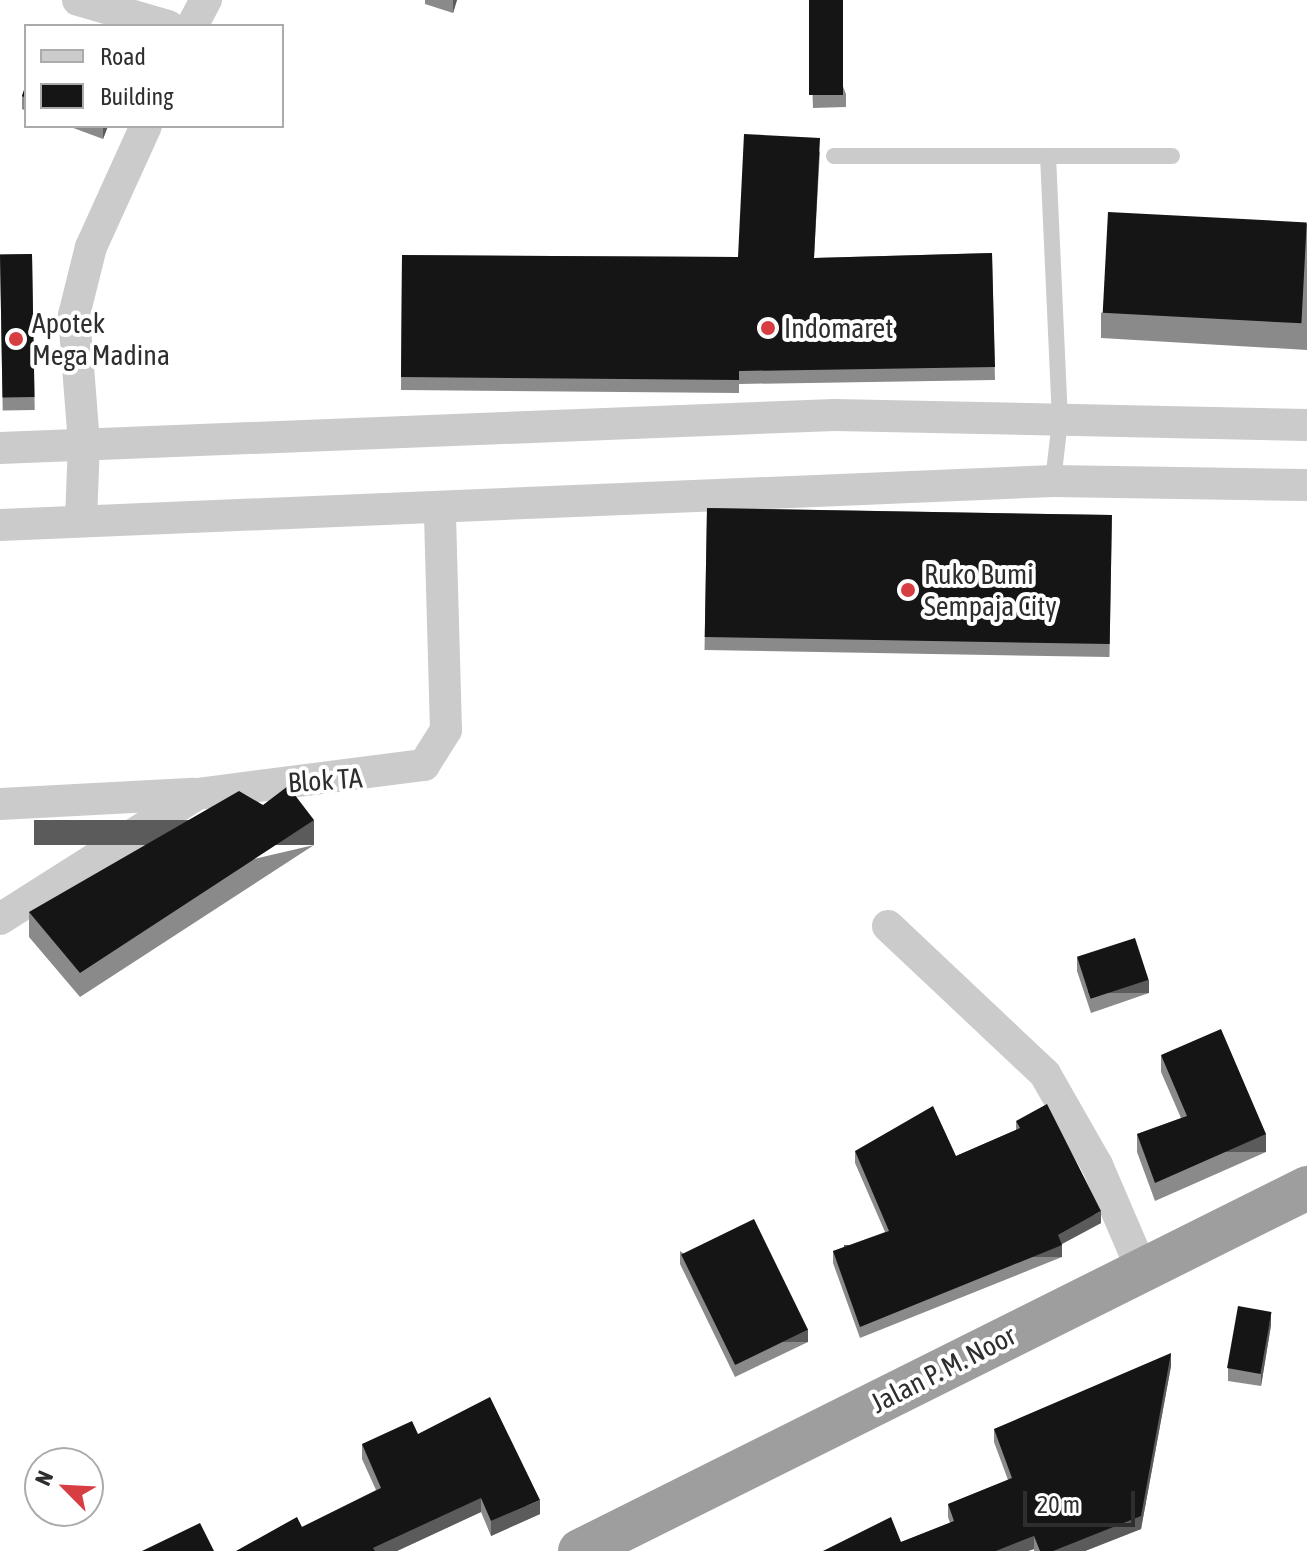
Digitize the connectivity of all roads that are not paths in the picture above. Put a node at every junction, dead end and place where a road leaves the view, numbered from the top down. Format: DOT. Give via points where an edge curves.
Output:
graph roads {
  1 [pos="78,0"];
  2 [pos="206,0"];
  3 [pos="161,24"];
  4 [pos="193,24"];
  5 [pos="145,128"];
  6 [pos="834,156"];
  7 [pos="1048,156"];
  8 [pos="1172,156"];
  9 [pos="1060,421"];
  10 [pos="1307,425"];
  11 [pos="84,443"];
  12 [pos="0,448"];
  13 [pos="1053,481"];
  14 [pos="1307,485"];
  15 [pos="440,510"];
  16 [pos="81,520"];
  17 [pos="0,525"];
  18 [pos="197,794"];
  19 [pos="0,804"];
  20 [pos="0,919"];
  21 [pos="888,926"];
  22 [pos="1307,1188"];
  23 [pos="1142,1270"];
  24 [pos="580,1551"];
  1 -- 3 [label="street"];
  2 -- 4 [label="street"];
  5 -- 11 [label="street" via="91,247 74,315"];
  6 -- 7 [label="lane"];
  7 -- 8 [label="lane"];
  7 -- 9 [label="lane"];
  9 -- 10 [label="street"];
  9 -- 11 [label="street" via="834,415"];
  9 -- 13 [label="lane"];
  11 -- 12 [label="street"];
  11 -- 16 [label="street"];
  13 -- 14 [label="street"];
  13 -- 15 [label="street"];
  15 -- 16 [label="street"];
  15 -- 18 [label="street, Blok TA" via="446,730 424,765"];
  16 -- 17 [label="street"];
  18 -- 19 [label="street"];
  18 -- 20 [label="street, Blok TA"];
  21 -- 23 [label="street" via="1045,1074 1097,1165"];
  22 -- 23 [label="highway, Jalan P. M. Noor"];
  23 -- 24 [label="highway, Jalan P. M. Noor"];
}
